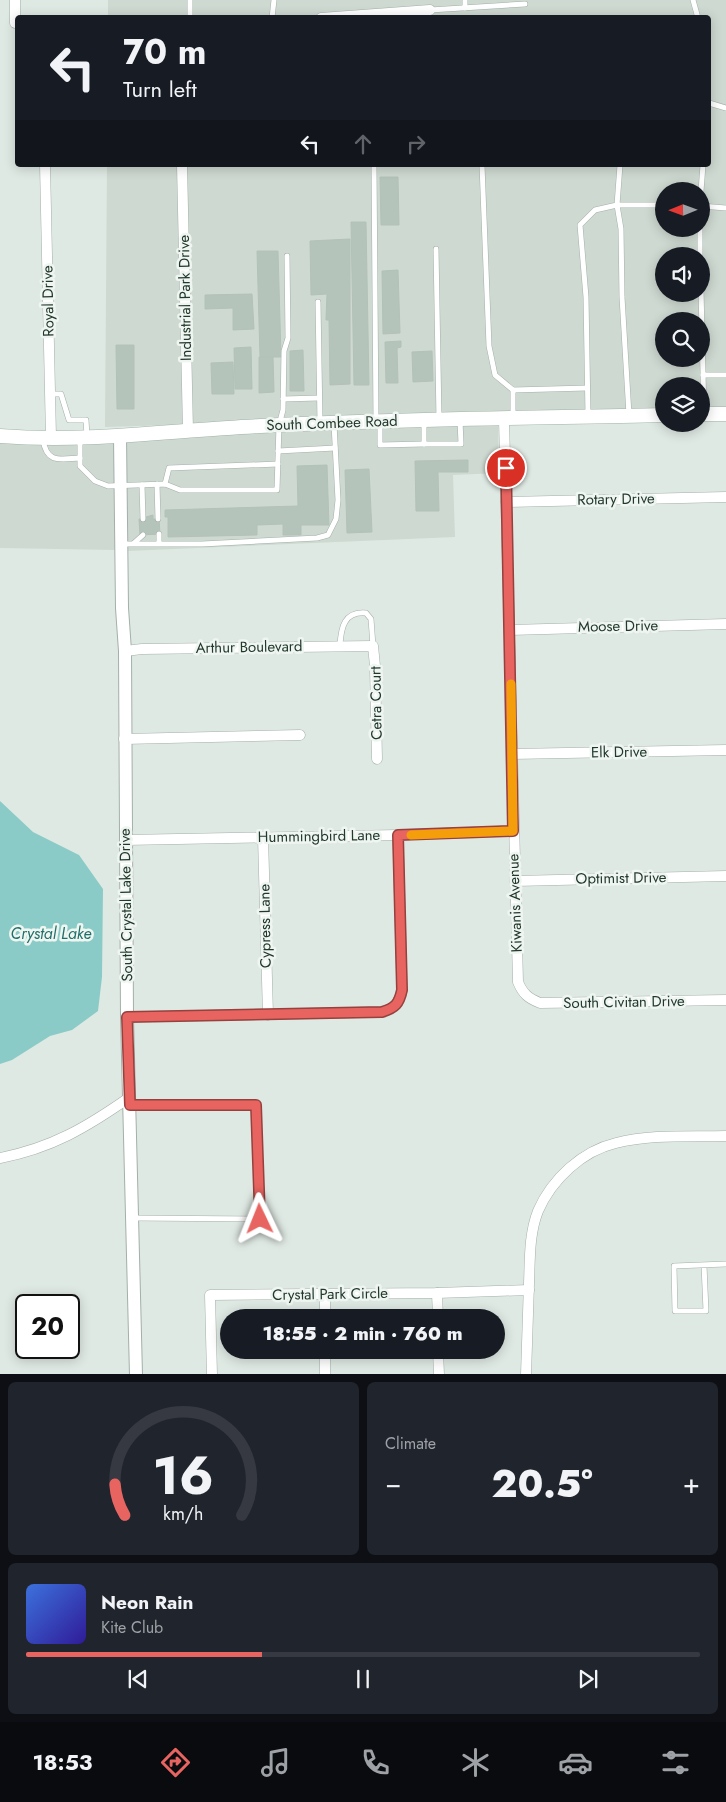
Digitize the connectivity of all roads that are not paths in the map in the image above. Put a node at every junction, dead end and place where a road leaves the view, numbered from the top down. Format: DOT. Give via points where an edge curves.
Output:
graph roads {
  1 [pos="15,0"];
  2 [pos="190,0"];
  3 [pos="274,0"];
  4 [pos="465,0"];
  5 [pos="693,0"];
  6 [pos="524,4"];
  7 [pos="465,8"];
  8 [pos="430,10"];
  9 [pos="190,15"];
  10 [pos="272,15"];
  11 [pos="362,15"];
  12 [pos="697,15"];
  13 [pos="15,23"];
  14 [pos="711,104"];
  15 [pos="726,108"];
  16 [pos="45,167"];
  17 [pos="182,167"];
  18 [pos="374,167"];
  19 [pos="482,167"];
  20 [pos="620,167"];
  21 [pos="703,167"];
  22 [pos="701,182"];
  23 [pos="617,205"];
  24 [pos="655,205"];
  25 [pos="710,207"];
  26 [pos="726,208"];
  27 [pos="436,249"];
  28 [pos="287,256"];
  29 [pos="318,302"];
  30 [pos="701,302"];
  31 [pos="703,375"];
  32 [pos="726,375"];
  33 [pos="588,388"];
  34 [pos="513,390"];
  35 [pos="50,394"];
  36 [pos="319,398"];
  37 [pos="284,399"];
  38 [pos="710,414"];
  39 [pos="726,414"];
  40 [pos="655,415"];
  41 [pos="588,416"];
  42 [pos="629,416"];
  43 [pos="509,418"];
  44 [pos="424,419"];
  45 [pos="439,419"];
  46 [pos="460,419"];
  47 [pos="378,420"];
  48 [pos="334,422"];
  49 [pos="320,423"];
  50 [pos="279,425"];
  51 [pos="188,430"];
  52 [pos="0,436"];
  53 [pos="120,436"];
  54 [pos="84,437"];
  55 [pos="47,438"];
  56 [pos="424,444"];
  57 [pos="335,448"];
  58 [pos="278,451"];
  59 [pos="80,458"];
  60 [pos="278,464"];
  61 [pos="157,484"];
  62 [pos="165,484"];
  63 [pos="142,485"];
  64 [pos="120,486"];
  65 [pos="726,497"];
  66 [pos="506,502"];
  67 [pos="143,519"];
  68 [pos="158,519"];
  69 [pos="159,534"];
  70 [pos="143,535"];
  71 [pos="159,543"];
  72 [pos="127,544"];
  73 [pos="726,624"];
  74 [pos="510,630"];
  75 [pos="340,646"];
  76 [pos="373,646"];
  77 [pos="125,651"];
  78 [pos="300,734"];
  79 [pos="124,739"];
  80 [pos="726,750"];
  81 [pos="512,754"];
  82 [pos="377,759"];
  83 [pos="513,831"];
  84 [pos="398,835"];
  85 [pos="263,836"];
  86 [pos="125,840"];
  87 [pos="726,876"];
  88 [pos="515,881"];
  89 [pos="525,995"];
  90 [pos="726,1000"];
  91 [pos="268,1015"];
  92 [pos="127,1017"];
  93 [pos="130,1101"];
  94 [pos="726,1136"];
  95 [pos="0,1158"];
  96 [pos="132,1218"];
  97 [pos="726,1264"];
  98 [pos="704,1265"];
  99 [pos="529,1290"];
  100 [pos="325,1293"];
  101 [pos="437,1293"];
  102 [pos="325,1309"];
  103 [pos="438,1309"];
  104 [pos="325,1359"];
  105 [pos="438,1359"];
  106 [pos="136,1374"];
  107 [pos="212,1374"];
  108 [pos="325,1374"];
  109 [pos="439,1374"];
  110 [pos="526,1374"];
  1 -- 13 [label="street"];
  2 -- 9 [label="lane"];
  3 -- 10 [label="lane"];
  4 -- 7 [label="lane"];
  5 -- 12 [label="lane"];
  6 -- 7 [label="lane"];
  7 -- 8 [label="lane"];
  8 -- 11 [label="street"];
  14 -- 15 [label="lane"];
  16 -- 35 [label="street, Royal Drive"];
  17 -- 51 [label="street, Industrial Park Drive"];
  18 -- 47 [label="lane"];
  19 -- 34 [label="lane" via="489,346 495,375"];
  20 -- 23 [label="lane"];
  21 -- 22 [label="lane"];
  23 -- 24 [label="lane"];
  23 -- 33 [label="lane" via="595,210 580,225"];
  23 -- 42 [label="lane" via="621,229"];
  25 -- 26 [label="lane"];
  27 -- 45 [label="lane"];
  28 -- 37 [label="lane" via="288,338 284,351"];
  29 -- 36 [label="lane"];
  30 -- 31 [label="lane"];
  31 -- 32 [label="lane"];
  33 -- 34 [label="lane"];
  33 -- 41 [label="lane"];
  34 -- 43 [label="lane"];
  35 -- 54 [label="lane" via="61,394 69,420 86,420"];
  35 -- 55 [label="street, Royal Drive"];
  36 -- 37 [label="lane"];
  36 -- 49 [label="lane"];
  37 -- 50 [label="lane"];
  38 -- 39 [label="main road"];
  40 -- 42 [label="main road, South Combee Road"];
  41 -- 42 [label="main road, South Combee Road"];
  41 -- 43 [label="main road, South Combee Road"];
  43 -- 46 [label="main road, South Combee Road"];
  43 -- 66 [label="street, Kiwanis Avenue"];
  44 -- 45 [label="main road, South Combee Road"];
  44 -- 47 [label="main road, South Combee Road"];
  44 -- 56 [label="lane"];
  45 -- 46 [label="main road, South Combee Road"];
  46 -- 56 [label="lane" via="461,444"];
  47 -- 48 [label="main road, South Combee Road"];
  47 -- 56 [label="lane" via="380,445"];
  48 -- 49 [label="main road, South Combee Road"];
  48 -- 57 [label="lane"];
  49 -- 50 [label="main road, South Combee Road"];
  50 -- 51 [label="main road, South Combee Road"];
  50 -- 58 [label="lane"];
  51 -- 53 [label="main road, South Combee Road"];
  52 -- 55 [label="main road, South Combee Road"];
  53 -- 54 [label="main road, South Combee Road"];
  53 -- 64 [label="street, South Crystal Lake Drive"];
  54 -- 55 [label="main road, South Combee Road"];
  54 -- 59 [label="lane"];
  55 -- 59 [label="lane" via="49,456 53,459"];
  57 -- 58 [label="lane"];
  57 -- 71 [label="lane" via="338,500 336,519 328,535 202,544"];
  58 -- 60 [label="lane"];
  59 -- 64 [label="lane" via="80,466 95,481"];
  60 -- 62 [label="lane" via="169,468"];
  60 -- 62 [label="lane" via="277,490 180,490"];
  61 -- 62 [label="lane"];
  61 -- 63 [label="lane"];
  61 -- 68 [label="lane"];
  63 -- 64 [label="lane"];
  63 -- 67 [label="lane"];
  64 -- 72 [label="street, South Crystal Lake Drive"];
  65 -- 66 [label="street, Rotary Drive"];
  66 -- 74 [label="street, Kiwanis Avenue"];
  69 -- 71 [label="lane"];
  70 -- 72 [label="lane"];
  71 -- 72 [label="lane"];
  72 -- 77 [label="street, South Crystal Lake Drive"];
  73 -- 74 [label="street, Moose Drive"];
  74 -- 81 [label="street, Kiwanis Avenue"];
  75 -- 76 [label="street, Arthur Boulevard"];
  75 -- 76 [label="lane" via="343,624 357,612 366,613 370,619"];
  75 -- 77 [label="street, Arthur Boulevard"];
  76 -- 82 [label="street, Cetra Court"];
  77 -- 79 [label="street, South Crystal Lake Drive"];
  78 -- 79 [label="street"];
  79 -- 86 [label="street, South Crystal Lake Drive"];
  80 -- 81 [label="street, Elk Drive"];
  81 -- 83 [label="street, Kiwanis Avenue"];
  83 -- 84 [label="street, Hummingbird Lane"];
  83 -- 88 [label="street, Kiwanis Avenue"];
  84 -- 85 [label="street, Hummingbird Lane"];
  84 -- 91 [label="street" via="402,990 399,1002 394,1008 382,1012"];
  85 -- 86 [label="street, Hummingbird Lane"];
  85 -- 91 [label="street, Cypress Lane"];
  86 -- 92 [label="street, South Crystal Lake Drive"];
  87 -- 88 [label="street, Optimist Drive"];
  88 -- 89 [label="street, Kiwanis Avenue" via="518,982"];
  89 -- 90 [label="street, South Civitan Drive" via="540,1003"];
  91 -- 92 [label="street"];
  92 -- 93 [label="street, South Crystal Lake Drive"];
  93 -- 95 [label="street" via="72,1134 44,1146"];
  93 -- 96 [label="street, South Crystal Lake Drive"];
  93 -- 96 [label="lane" via="256,1105 260,1219"];
  94 -- 99 [label="street" via="614,1143 594,1151 572,1166 550,1190 538,1212 531,1236"];
  96 -- 106 [label="street, South Crystal Lake Drive"];
  97 -- 98 [label="lane"];
  98 -- 98 [label="lane" via="674,1266 675,1311 706,1311"];
  99 -- 101 [label="street, Crystal Park Circle"];
  99 -- 110 [label="street"];
  100 -- 101 [label="street, Crystal Park Circle"];
  100 -- 102 [label="street"];
  100 -- 107 [label="street, Crystal Park Circle" via="210,1295"];
  101 -- 103 [label="street"];
  104 -- 108 [label="street"];
  105 -- 109 [label="street"];
}
